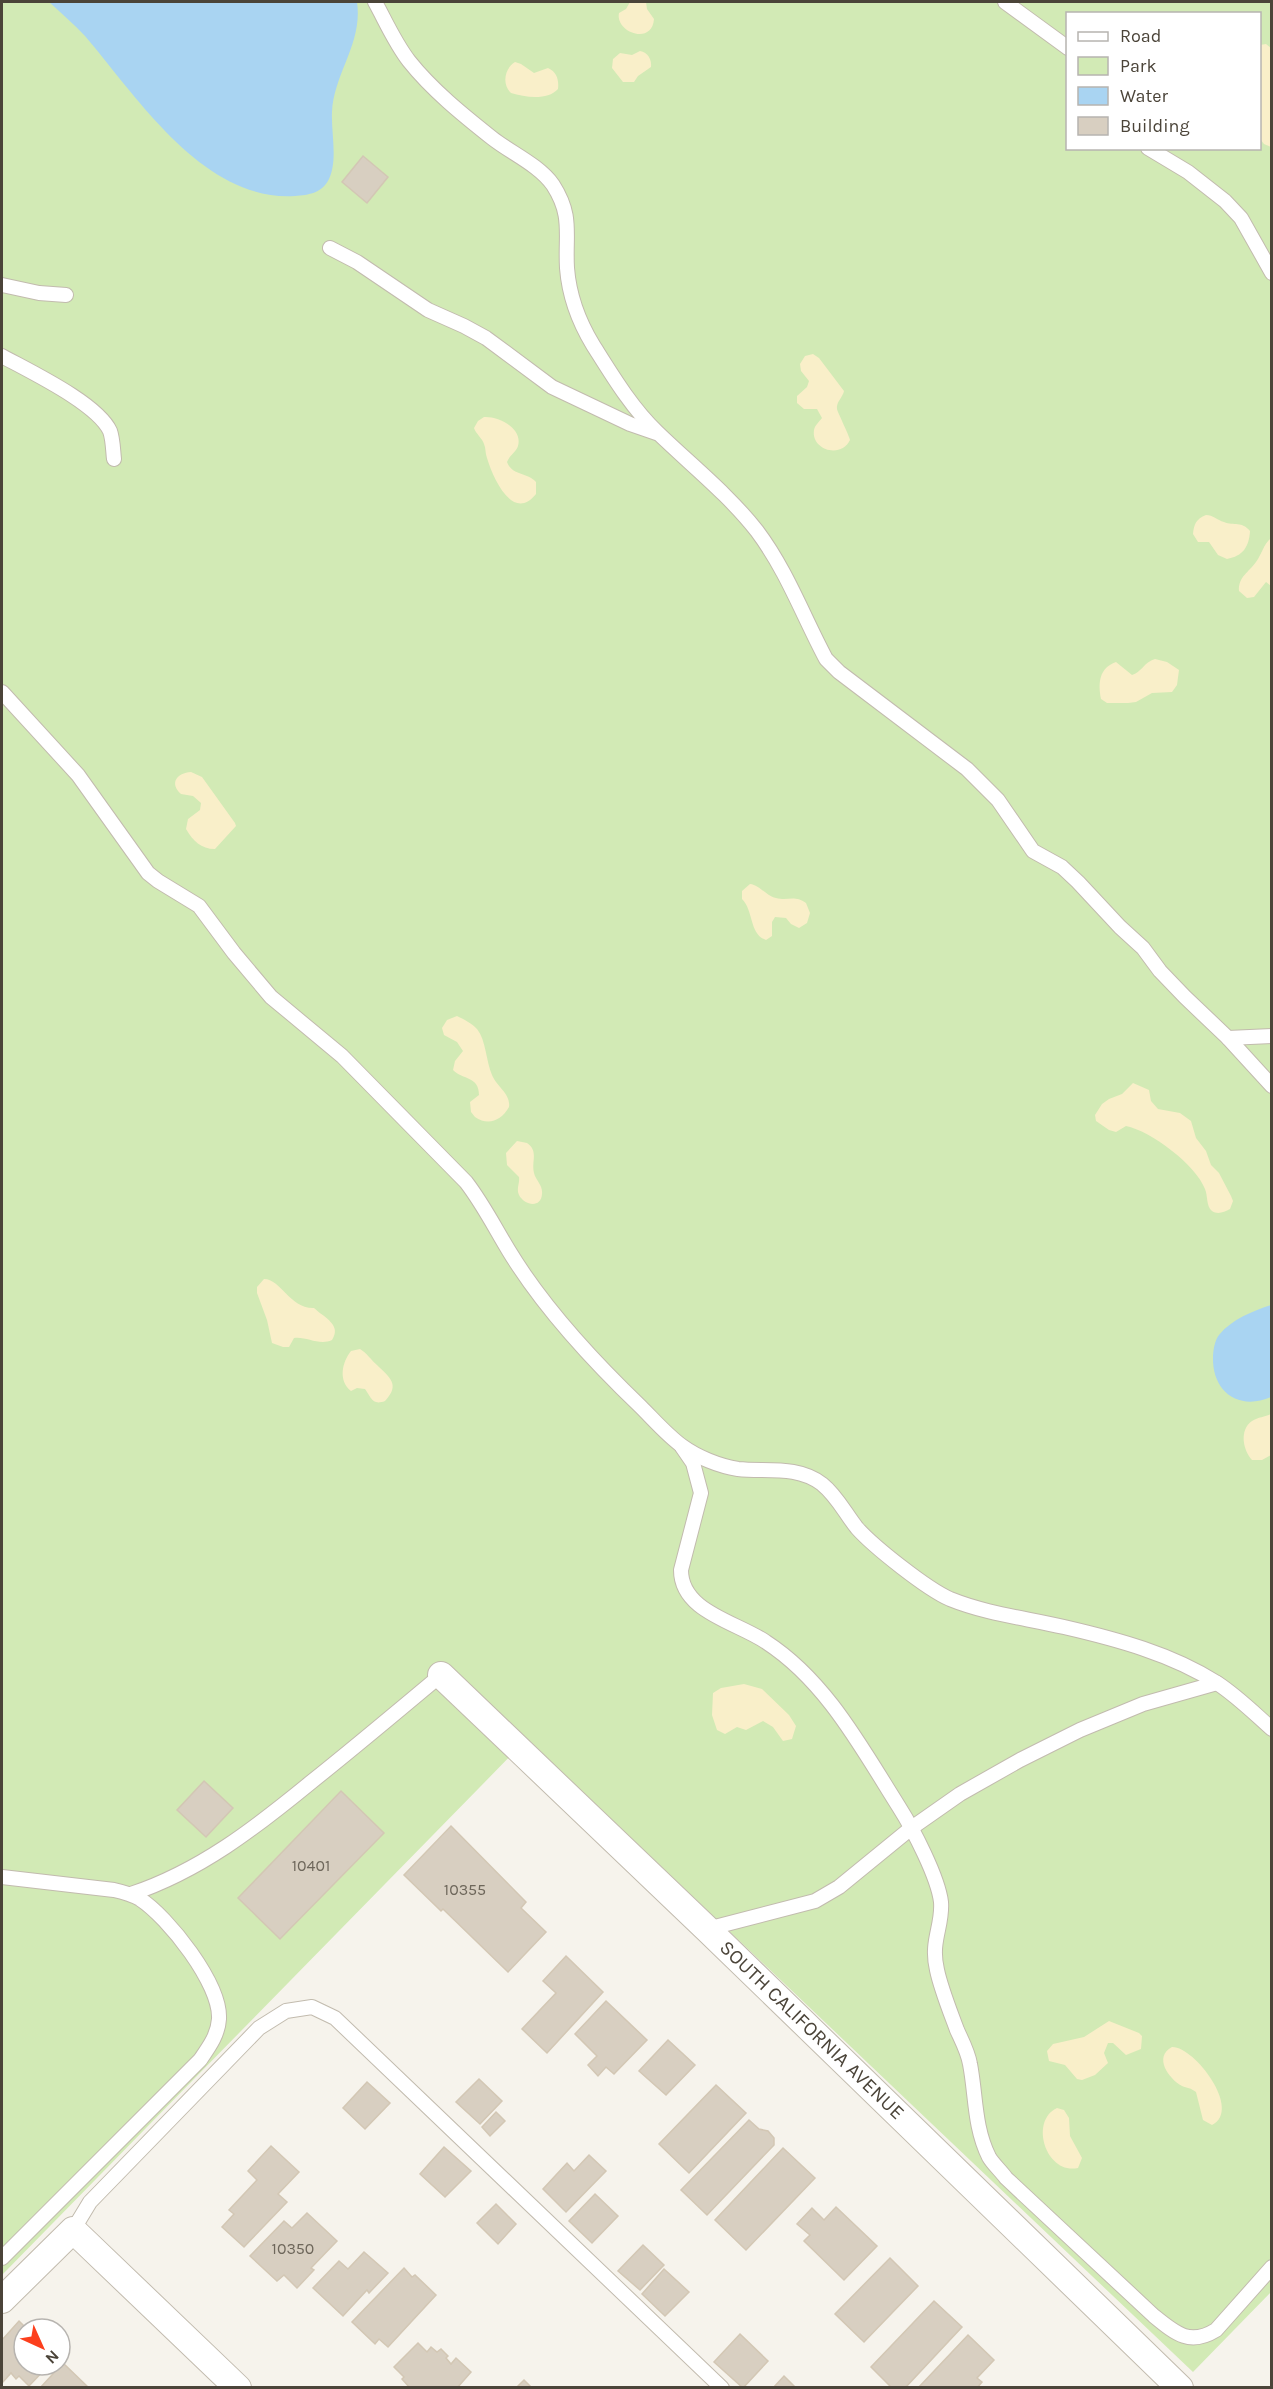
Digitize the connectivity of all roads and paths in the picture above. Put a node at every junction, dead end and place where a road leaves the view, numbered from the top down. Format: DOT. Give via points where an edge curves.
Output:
graph roads {
  1 [pos="375,2"];
  2 [pos="1005,2"];
  3 [pos="1066,47"];
  4 [pos="1151,150"];
  5 [pos="330,248"];
  6 [pos="1272,273"];
  7 [pos="2,285"];
  8 [pos="66,296"];
  9 [pos="2,356"];
  10 [pos="658,433"];
  11 [pos="114,459"];
  12 [pos="2,692"];
  13 [pos="1272,1036"];
  14 [pos="1228,1038"];
  15 [pos="1272,1086"];
  16 [pos="681,1446"];
  17 [pos="441,1675"];
  18 [pos="1217,1683"];
  19 [pos="1272,1729"];
  20 [pos="910,1829"];
  21 [pos="2,1877"];
  22 [pos="131,1894"];
  23 [pos="707,1929"];
  24 [pos="73,2230"];
  25 [pos="2,2258"];
  26 [pos="1272,2267"];
  27 [pos="2,2300"];
  28 [pos="238,2388"];
  29 [pos="722,2388"];
  30 [pos="1180,2388"];
  1 -- 10 [label="lane" via="393,36 423,77 552,184 566,213 567,271 579,318 635,409"];
  2 -- 3 [label="lane"];
  4 -- 6 [label="lane" via="1225,201 1248,228"];
  5 -- 10 [label="lane" via="429,310 486,338 552,387"];
  7 -- 8 [label="lane"];
  9 -- 11 [label="lane" via="94,412 110,432"];
  10 -- 14 [label="lane" via="756,530 778,560 826,659 986,786 1033,851 1062,867 1078,882"];
  12 -- 16 [label="lane" via="78,775 148,873 200,906 271,997 342,1056 466,1182 509,1252 548,1304 618,1385"];
  13 -- 14 [label="lane"];
  14 -- 15 [label="lane"];
  16 -- 18 [label="lane" via="720,1465 796,1472 820,1483 872,1542 947,1597 985,1611 1130,1645"];
  16 -- 20 [label="lane" via="693,1463 700,1493 681,1583 695,1602 766,1642 820,1688"];
  17 -- 22 [label="lane" via="271,1815 218,1853 162,1884"];
  17 -- 23 [label="street, SOUTH CALIFORNIA AVENUE"];
  18 -- 19 [label="lane"];
  18 -- 20 [label="lane" via="1143,1704 1080,1730 960,1794"];
  20 -- 23 [label="lane" via="847,1881 815,1901"];
  20 -- 26 [label="lane" via="926,1859 941,1902 933,1952 970,2060 976,2116 986,2147 1006,2178 1154,2316 1184,2336 1195,2339 1216,2330"];
  21 -- 22 [label="lane"];
  22 -- 25 [label="lane" via="181,1939 198,1964 217,2002 217,2030 200,2060"];
  23 -- 30 [label="street, SOUTH CALIFORNIA AVENUE"];
  24 -- 27 [label="street"];
  24 -- 28 [label="street"];
  24 -- 29 [label="lane" via="90,2202 259,2028 286,2011 312,2007 335,2018"];
}
